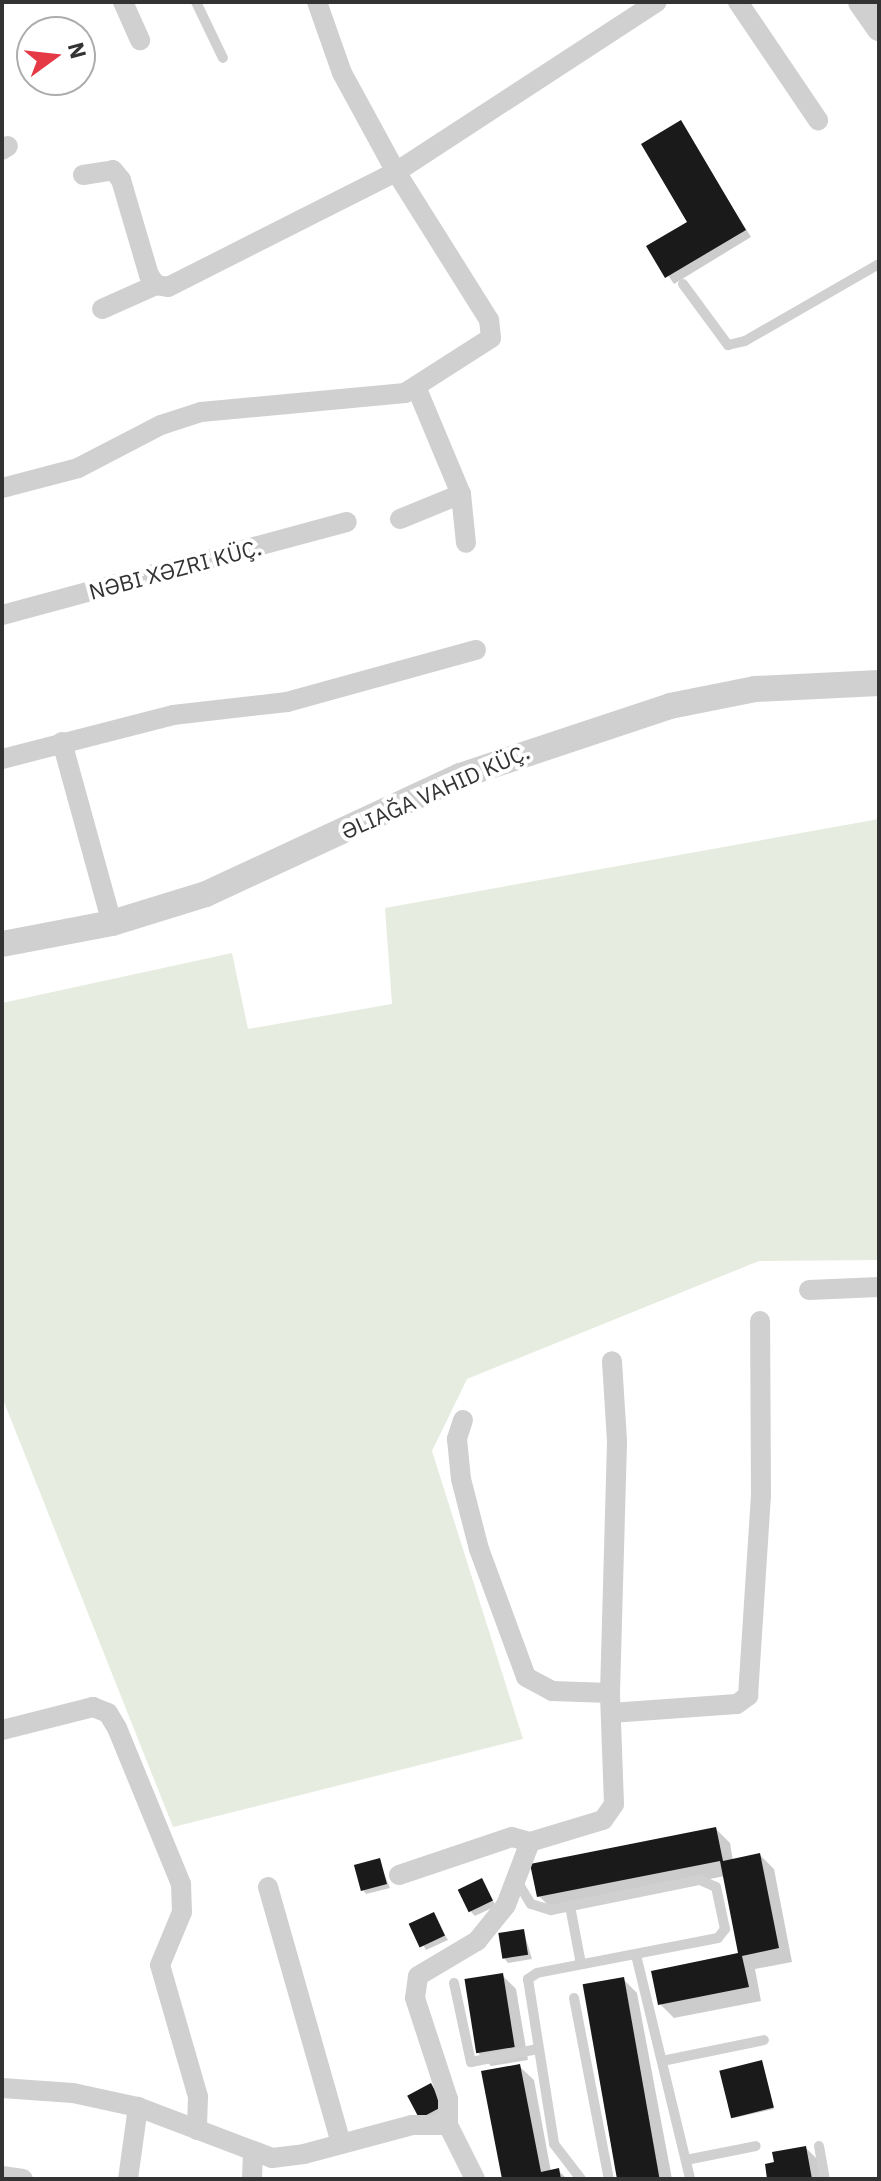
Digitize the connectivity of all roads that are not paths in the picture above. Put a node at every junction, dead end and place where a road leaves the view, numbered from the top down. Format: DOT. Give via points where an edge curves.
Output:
graph roads {
  1 [pos="123,2"];
  2 [pos="196,2"];
  3 [pos="317,2"];
  4 [pos="657,2"];
  5 [pos="738,2"];
  6 [pos="861,2"];
  7 [pos="879,28"];
  8 [pos="140,40"];
  9 [pos="223,58"];
  10 [pos="818,120"];
  11 [pos="396,172"];
  12 [pos="83,175"];
  13 [pos="879,264"];
  14 [pos="683,284"];
  15 [pos="156,285"];
  16 [pos="102,309"];
  17 [pos="417,389"];
  18 [pos="2,488"];
  19 [pos="461,494"];
  20 [pos="400,519"];
  21 [pos="347,522"];
  22 [pos="466,543"];
  23 [pos="2,615"];
  24 [pos="476,650"];
  25 [pos="879,683"];
  26 [pos="62,742"];
  27 [pos="2,759"];
  28 [pos="112,923"];
  29 [pos="2,944"];
  30 [pos="879,1287"];
  31 [pos="809,1290"];
  32 [pos="760,1321"];
  33 [pos="612,1361"];
  34 [pos="463,1420"];
  35 [pos="610,1703"];
  36 [pos="2,1730"];
  37 [pos="530,1842"];
  38 [pos="399,1875"];
  39 [pos="520,1886"];
  40 [pos="268,1887"];
  41 [pos="570,1906"];
  42 [pos="636,1955"];
  43 [pos="581,1964"];
  44 [pos="454,1983"];
  45 [pos="574,1998"];
  46 [pos="764,2040"];
  47 [pos="538,2049"];
  48 [pos="662,2061"];
  49 [pos="2,2088"];
  50 [pos="138,2107"];
  51 [pos="448,2125"];
  52 [pos="197,2130"];
  53 [pos="341,2144"];
  54 [pos="756,2146"];
  55 [pos="819,2146"];
  56 [pos="253,2154"];
  57 [pos="686,2160"];
  58 [pos="2,2176"];
  59 [pos="23,2179"];
  60 [pos="128,2179"];
  61 [pos="252,2179"];
  62 [pos="475,2179"];
  63 [pos="581,2179"];
  64 [pos="609,2179"];
  65 [pos="690,2179"];
  66 [pos="825,2179"];
  1 -- 8 [label="street"];
  2 -- 9 [label="lane"];
  3 -- 11 [label="street" via="342,73"];
  4 -- 11 [label="street"];
  5 -- 10 [label="street"];
  6 -- 7 [label="street"];
  11 -- 15 [label="street" via="201,275 168,287"];
  11 -- 17 [label="street" via="493,330 491,338"];
  12 -- 15 [label="street" via="113,170 121,180"];
  13 -- 14 [label="lane" via="745,341 728,345"];
  15 -- 16 [label="street"];
  17 -- 18 [label="street" via="201,412 161,425 78,468"];
  17 -- 19 [label="street"];
  19 -- 20 [label="street"];
  19 -- 22 [label="street"];
  21 -- 23 [label="street, NƏBI XƏZRI KÜÇ."];
  24 -- 26 [label="street" via="287,702 173,715"];
  25 -- 28 [label="street, ƏLIAĞA VAHID KÜÇ." via="755,689 698,699 546,743 421,792 206,894"];
  26 -- 27 [label="street"];
  26 -- 28 [label="street"];
  28 -- 29 [label="street, ƏLIAĞA VAHID KÜÇ."];
  30 -- 31 [label="street"];
  32 -- 35 [label="street" via="761,1496 748,1696 737,1704"];
  33 -- 35 [label="street" via="617,1441"];
  34 -- 35 [label="street" via="457,1439 461,1479 479,1549 526,1677 552,1691"];
  35 -- 37 [label="street" via="610,1815"];
  36 -- 52 [label="street" via="93,1707 108,1713 117,1728 181,1884 182,1912 160,1965 198,2097"];
  37 -- 38 [label="street" via="512,1837"];
  37 -- 51 [label="street" via="506,1905 477,1941 418,1976 415,1985 448,2099"];
  39 -- 41 [label="lane" via="540,1910"];
  40 -- 53 [label="street"];
  41 -- 42 [label="lane" via="700,1880 716,1887 723,1934"];
  41 -- 43 [label="lane"];
  42 -- 43 [label="lane"];
  42 -- 48 [label="lane"];
  43 -- 47 [label="lane" via="528,1979"];
  44 -- 47 [label="lane" via="471,2062"];
  45 -- 64 [label="lane"];
  46 -- 48 [label="lane"];
  47 -- 63 [label="lane" via="554,2144"];
  48 -- 57 [label="lane"];
  49 -- 50 [label="street" via="73,2093"];
  50 -- 52 [label="street"];
  50 -- 60 [label="street"];
  51 -- 53 [label="street" via="425,2123"];
  51 -- 62 [label="street"];
  52 -- 56 [label="street"];
  53 -- 56 [label="street" via="288,2157"];
  54 -- 57 [label="lane"];
  55 -- 66 [label="lane"];
  56 -- 61 [label="street"];
  57 -- 65 [label="lane"];
  58 -- 59 [label="street"];
}
